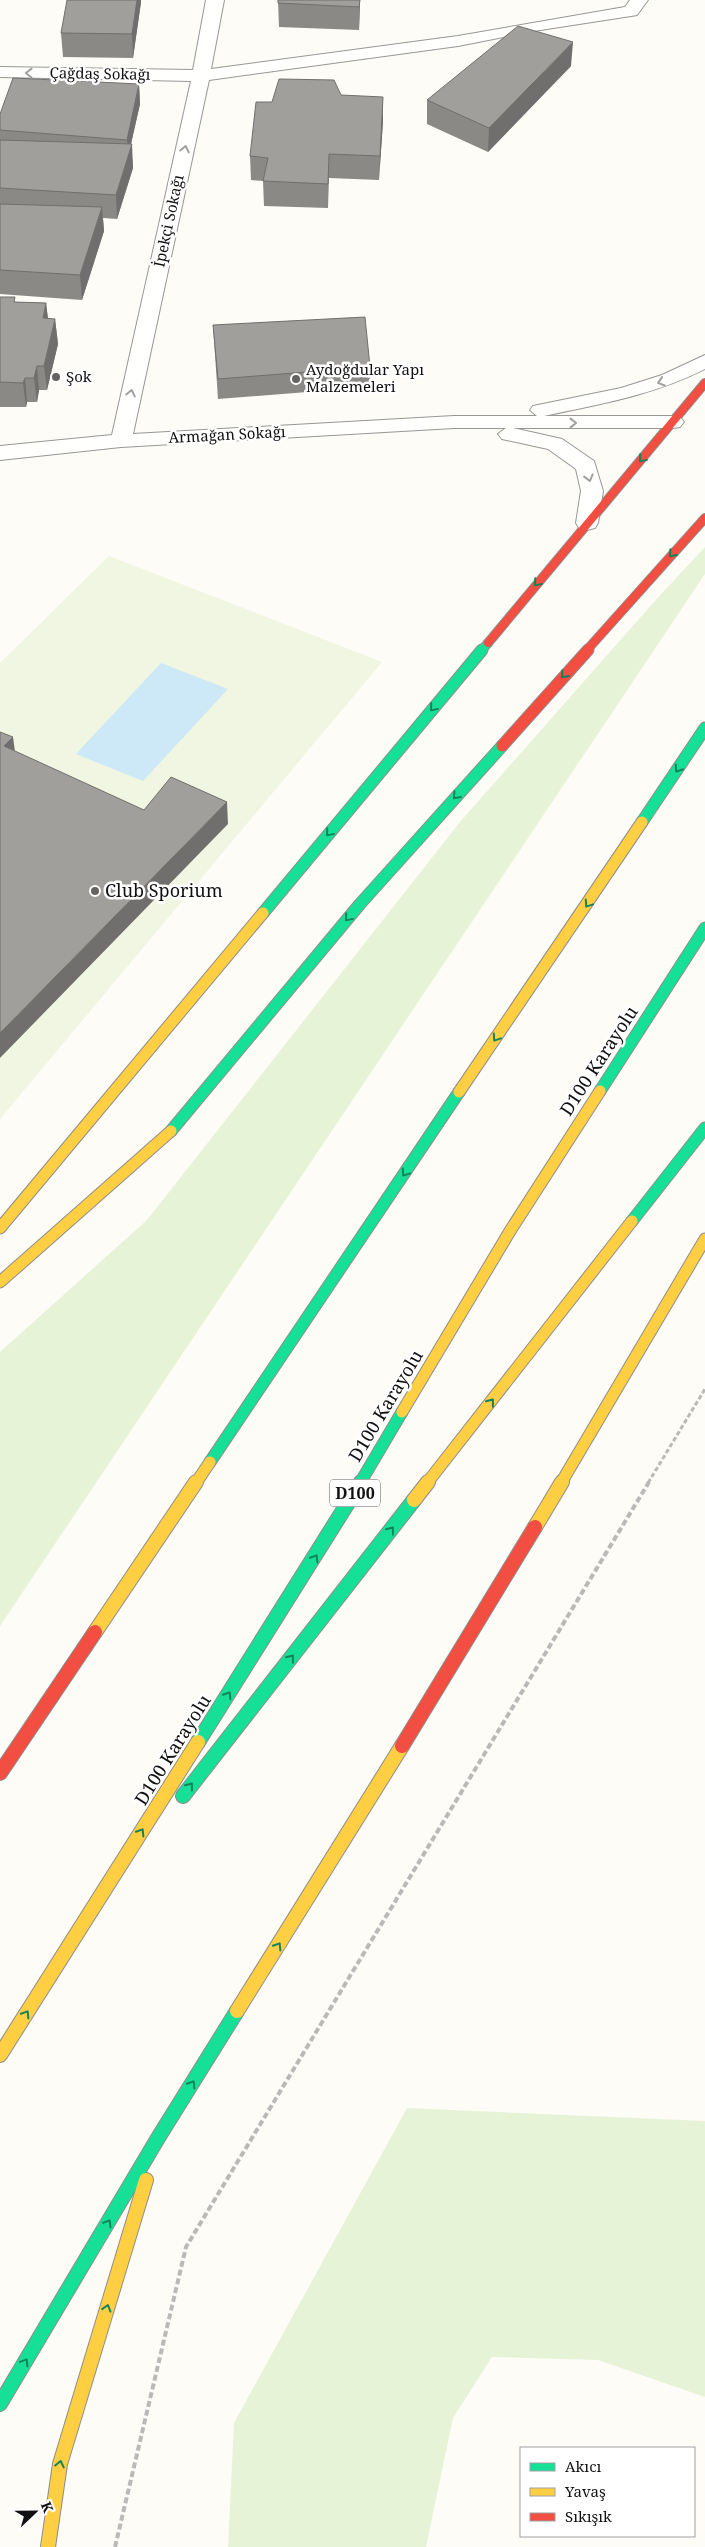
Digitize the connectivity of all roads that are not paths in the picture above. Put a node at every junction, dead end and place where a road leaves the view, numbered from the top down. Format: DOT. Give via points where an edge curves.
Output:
graph roads {
  1 [pos="215,0"];
  2 [pos="635,6"];
  3 [pos="0,72"];
  4 [pos="201,76"];
  5 [pos="705,361"];
  6 [pos="705,383"];
  7 [pos="454,422"];
  8 [pos="673,422"];
  9 [pos="121,441"];
  10 [pos="0,453"];
  11 [pos="705,518"];
  12 [pos="587,523"];
  13 [pos="705,728"];
  14 [pos="705,928"];
  15 [pos="705,1128"];
  16 [pos="0,1228"];
  17 [pos="705,1239"];
  18 [pos="0,1282"];
  19 [pos="0,1773"];
  20 [pos="177,1803"];
  21 [pos="159,1827"];
  22 [pos="85,1921"];
  23 [pos="0,2055"];
  24 [pos="158,2138"];
  25 [pos="0,2404"];
  26 [pos="48,2547"];
  1 -- 4 [label="street, İpekçi Sokağı"];
  2 -- 4 [label="street, Çağdaş Sokağı" via="458,41"];
  4 -- 3 [label="street, Çağdaş Sokağı, one-way"];
  9 -- 4 [label="street, İpekçi Sokağı, one-way"];
  5 -- 7 [label="street, one-way" via="670,379 625,393 553,408"];
  6 -- 8 [label="main road"];
  7 -- 8 [label="street, one-way"];
  7 -- 9 [label="street, Armağan Sokağı"];
  7 -- 12 [label="street, one-way" via="555,444 586,466 592,491"];
  8 -- 12 [label="main road, one-way"];
  9 -- 10 [label="street, Armağan Sokağı"];
  11 -- 18 [label="main road, one-way" via="360,904 174,1128"];
  12 -- 16 [label="main road, one-way"];
  13 -- 19 [label="main road, one-way"];
  22 -- 14 [label="main road, D100 Karayolu / D100, one-way" via="331,1532 510,1231"];
  20 -- 15 [label="main road, one-way"];
  24 -- 17 [label="main road, one-way" via="470,1638"];
  21 -- 22 [label="main road"];
  23 -- 22 [label="main road, D100 Karayolu / D100, one-way"];
  25 -- 24 [label="main road, one-way"];
  26 -- 24 [label="main road, one-way" via="60,2464"];
}
